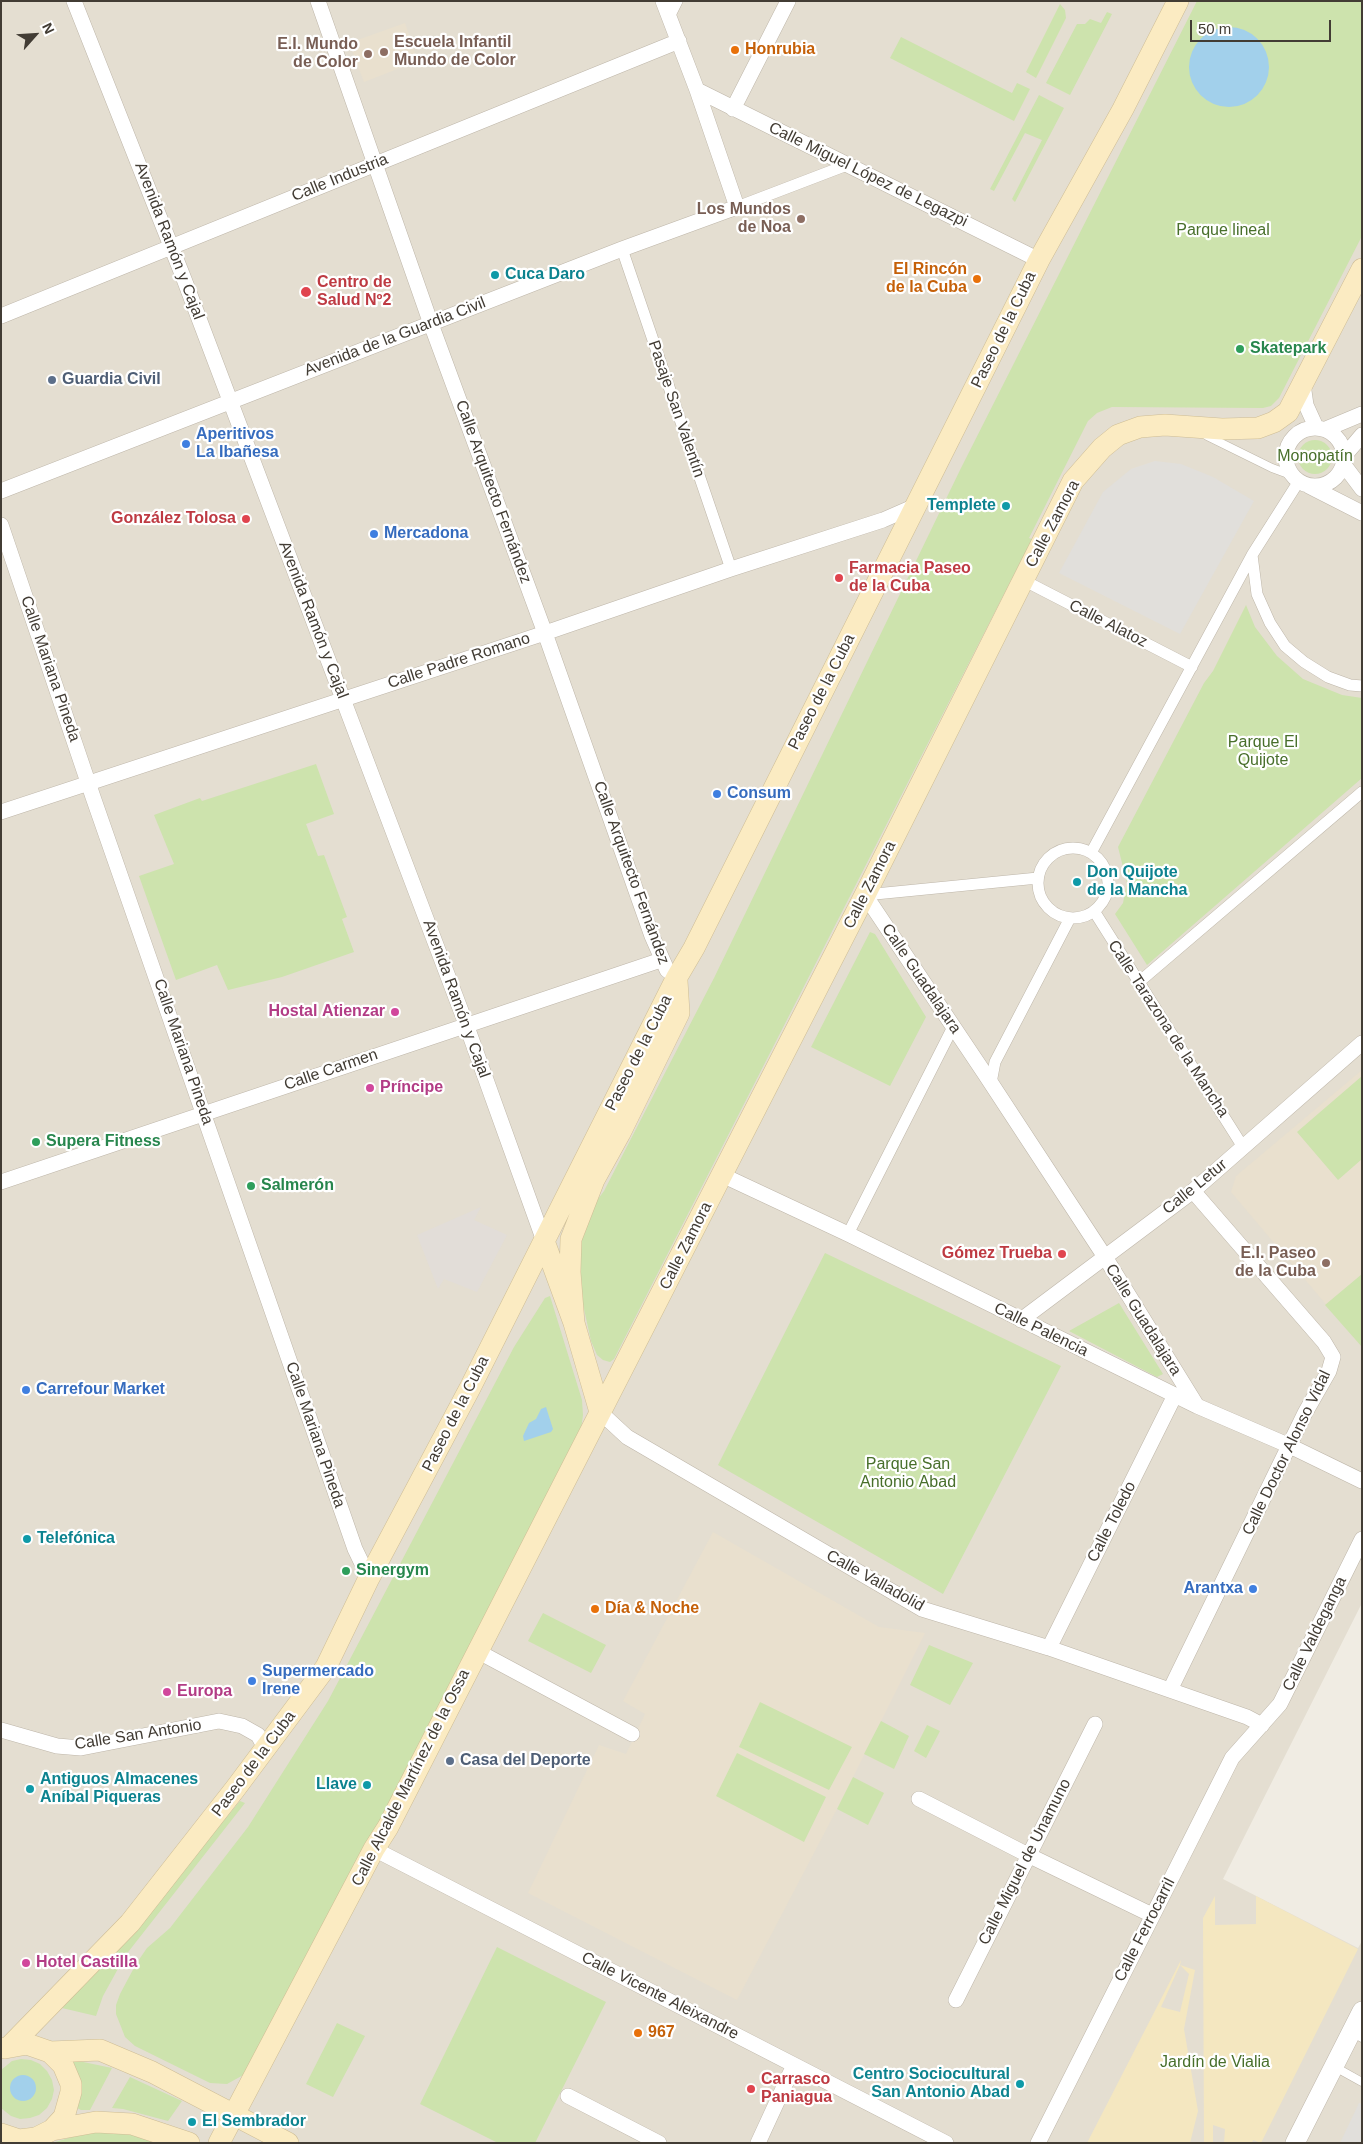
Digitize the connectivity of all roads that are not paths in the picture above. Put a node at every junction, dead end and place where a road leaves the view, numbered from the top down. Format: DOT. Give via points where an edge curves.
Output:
graph roads {
  1 [pos="74,1"];
  2 [pos="318,1"];
  3 [pos="663,1"];
  4 [pos="677,1"];
  5 [pos="788,1"];
  6 [pos="1178,1"];
  7 [pos="669,17"];
  8 [pos="679,41"];
  9 [pos="697,90"];
  10 [pos="733,109"];
  11 [pos="374,164"];
  12 [pos="847,165"];
  13 [pos="737,207"];
  14 [pos="172,248"];
  15 [pos="622,249"];
  16 [pos="1039,260"];
  17 [pos="1362,269"];
  18 [pos="1,316"];
  19 [pos="431,324"];
  20 [pos="1303,384"];
  21 [pos="230,402"];
  22 [pos="1362,414"];
  23 [pos="1192,428"];
  24 [pos="1321,428"];
  25 [pos="1362,435"];
  26 [pos="1344,460"];
  27 [pos="1298,480"];
  28 [pos="1362,489"];
  29 [pos="1,490"];
  30 [pos="915,506"];
  31 [pos="1362,513"];
  32 [pos="1,524"];
  33 [pos="1252,555"];
  34 [pos="731,569"];
  35 [pos="1024,580"];
  36 [pos="545,633"];
  37 [pos="1192,667"];
  38 [pos="1362,686"];
  39 [pos="342,698"];
  40 [pos="88,783"];
  41 [pos="1362,792"];
  42 [pos="1,812"];
  43 [pos="1090,853"];
  44 [pos="1038,878"];
  45 [pos="865,895"];
  46 [pos="1094,911"];
  47 [pos="1070,918"];
  48 [pos="661,960"];
  49 [pos="677,977"];
  50 [pos="1139,982"];
  51 [pos="466,1024"];
  52 [pos="954,1027"];
  53 [pos="1362,1043"];
  54 [pos="991,1084"];
  55 [pos="204,1113"];
  56 [pos="1244,1147"];
  57 [pos="722,1175"];
  58 [pos="1,1182"];
  59 [pos="1193,1191"];
  60 [pos="848,1234"];
  61 [pos="544,1241"];
  62 [pos="1105,1257"];
  63 [pos="1021,1320"];
  64 [pos="574,1323"];
  65 [pos="1175,1395"];
  66 [pos="1197,1406"];
  67 [pos="600,1412"];
  68 [pos="1290,1446"];
  69 [pos="1362,1481"];
  70 [pos="1362,1539"];
  71 [pos="369,1578"];
  72 [pos="1049,1648"];
  73 [pos="477,1651"];
  74 [pos="1170,1690"];
  75 [pos="1095,1724"];
  76 [pos="1262,1725"];
  77 [pos="1,1730"];
  78 [pos="632,1734"];
  79 [pos="266,1748"];
  80 [pos="919,1799"];
  81 [pos="374,1849"];
  82 [pos="1028,1855"];
  83 [pos="1152,1915"];
  84 [pos="956,2000"];
  85 [pos="1362,2011"];
  86 [pos="1356,2035"];
  87 [pos="6,2047"];
  88 [pos="50,2052"];
  89 [pos="794,2065"];
  90 [pos="1334,2066"];
  91 [pos="1362,2082"];
  92 [pos="568,2096"];
  93 [pos="235,2116"];
  94 [pos="1,2134"];
  95 [pos="38,2137"];
  96 [pos="189,2143"];
  97 [pos="220,2143"];
  98 [pos="288,2143"];
  99 [pos="659,2143"];
  100 [pos="758,2143"];
  101 [pos="946,2143"];
  102 [pos="1038,2143"];
  103 [pos="1295,2143"];
  1 -- 14 [label="street, Avenida Ramón y Cajal"];
  2 -- 11 [label="street, Calle Arquitecto Fernández"];
  3 -- 7 [label="street"];
  4 -- 7 [label="street"];
  5 -- 10 [label="street"];
  6 -- 16 [label="main road, Paseo de la Cuba" via="1123,109"];
  7 -- 8 [label="street"];
  8 -- 9 [label="street"];
  8 -- 11 [label="street, Calle Industria"];
  9 -- 10 [label="street, Calle Miguel López de Legazpi"];
  9 -- 13 [label="street"];
  10 -- 12 [label="street, Calle Miguel López de Legazpi"];
  11 -- 14 [label="street, Calle Industria"];
  11 -- 19 [label="street, Calle Arquitecto Fernández"];
  12 -- 13 [label="street, Avenida de la Guardia Civil"];
  12 -- 16 [label="street, Calle Miguel López de Legazpi"];
  13 -- 15 [label="street, Avenida de la Guardia Civil"];
  14 -- 18 [label="street, Calle Industria"];
  14 -- 21 [label="street, Avenida Ramón y Cajal"];
  15 -- 19 [label="street, Avenida de la Guardia Civil"];
  15 -- 34 [label="street, Pasaje San Valentín"];
  16 -- 30 [label="main road, Paseo de la Cuba" via="934,474"];
  17 -- 20 [label="main road, Calle Zamora"];
  19 -- 21 [label="street, Avenida de la Guardia Civil"];
  19 -- 36 [label="street, Calle Arquitecto Fernández"];
  20 -- 23 [label="main road, Calle Zamora" via="1288,412 1274,422 1258,428"];
  20 -- 24 [label="street" via="1306,406"];
  21 -- 29 [label="street, Avenida de la Guardia Civil"];
  21 -- 39 [label="street, Avenida Ramón y Cajal"];
  22 -- 24 [label="street"];
  23 -- 27 [label="lane, Calle Zamora"];
  23 -- 35 [label="main road, Calle Zamora" via="1165,425 1140,428 1118,435 1102,448 1074,482"];
  24 -- 26 [label="street" via="1336,436 1342,444"];
  24 -- 27 [label="street" via="1306,428 1289,444 1286,459"];
  25 -- 26 [label="street"];
  26 -- 27 [label="street" via="1337,477 1328,483 1315,486"];
  26 -- 28 [label="street"];
  27 -- 31 [label="street"];
  27 -- 33 [label="street"];
  30 -- 34 [label="street, Calle Padre Romano" via="884,520"];
  30 -- 49 [label="main road, Paseo de la Cuba"];
  32 -- 40 [label="street, Calle Mariana Pineda"];
  33 -- 37 [label="street"];
  33 -- 38 [label="street" via="1257,594 1285,646 1328,677"];
  34 -- 36 [label="street, Calle Padre Romano"];
  35 -- 37 [label="street, Calle Alatoz"];
  35 -- 45 [label="main road, Calle Zamora"];
  36 -- 39 [label="street, Calle Padre Romano"];
  36 -- 48 [label="street, Calle Arquitecto Fernández"];
  37 -- 43 [label="street"];
  39 -- 40 [label="street, Calle Padre Romano"];
  39 -- 51 [label="street, Avenida Ramón y Cajal"];
  40 -- 42 [label="street, Calle Padre Romano"];
  40 -- 55 [label="street, Calle Mariana Pineda"];
  41 -- 50 [label="street"];
  43 -- 44 [label="street" via="1074,848 1058,852 1048,858"];
  43 -- 46 [label="street" via="1104,866 1108,878 1103,902"];
  44 -- 45 [label="street"];
  44 -- 47 [label="street" via="1043,900 1050,909"];
  45 -- 52 [label="street, Calle Guadalajara"];
  45 -- 57 [label="main road, Calle Zamora"];
  46 -- 47 [label="street" via="1083,917"];
  46 -- 50 [label="street, Calle Tarazona de la Mancha"];
  47 -- 54 [label="street" via="995,1062"];
  48 -- 49 [label="street, Calle Arquitecto Fernández"];
  48 -- 51 [label="street, Calle Carmen"];
  49 -- 61 [label="main road, Paseo de la Cuba"];
  49 -- 64 [label="main road" via="678,1013 594,1180 571,1239"];
  50 -- 56 [label="street, Calle Tarazona de la Mancha"];
  51 -- 55 [label="street, Calle Carmen"];
  51 -- 61 [label="street, Avenida Ramón y Cajal"];
  52 -- 54 [label="street, Calle Guadalajara"];
  52 -- 60 [label="street"];
  53 -- 56 [label="street, Calle Letur"];
  54 -- 62 [label="street, Calle Guadalajara"];
  55 -- 58 [label="street, Calle Carmen"];
  55 -- 71 [label="street, Calle Mariana Pineda" via="355,1549"];
  56 -- 59 [label="street, Calle Letur"];
  57 -- 60 [label="street, Calle Palencia"];
  57 -- 67 [label="main road, Calle Zamora"];
  59 -- 62 [label="street, Calle Letur"];
  59 -- 68 [label="street, Calle Doctor Alonso Vidal" via="1324,1342 1333,1357"];
  60 -- 63 [label="street, Calle Palencia"];
  61 -- 64 [label="main road"];
  61 -- 71 [label="main road, Paseo de la Cuba"];
  62 -- 63 [label="street, Calle Letur"];
  62 -- 66 [label="street, Calle Guadalajara"];
  63 -- 65 [label="street, Calle Palencia"];
  64 -- 67 [label="main road"];
  65 -- 66 [label="street, Calle Palencia"];
  65 -- 72 [label="street, Calle Toledo"];
  66 -- 68 [label="street, Calle Palencia"];
  67 -- 72 [label="street, Calle Valladolid" via="627,1436 922,1609"];
  67 -- 73 [label="main road, Calle Alcalde Martínez de la Ossa"];
  68 -- 69 [label="street, Calle Palencia"];
  68 -- 74 [label="street, Calle Doctor Alonso Vidal"];
  70 -- 76 [label="street, Calle Valdeganga" via="1280,1704"];
  71 -- 79 [label="main road, Paseo de la Cuba" via="326,1667"];
  72 -- 74 [label="street, Calle Valladolid"];
  73 -- 78 [label="street"];
  73 -- 81 [label="main road, Calle Alcalde Martínez de la Ossa"];
  74 -- 76 [label="street, Calle Valladolid"];
  75 -- 82 [label="street, Calle Miguel de Unamuno"];
  76 -- 83 [label="street, Calle Ferrocarril" via="1232,1758"];
  77 -- 79 [label="street, Calle San Antonio" via="57,1746 81,1748 219,1722 242,1726 258,1734"];
  79 -- 87 [label="main road, Paseo de la Cuba" via="130,1923"];
  80 -- 82 [label="street"];
  81 -- 89 [label="street, Calle Vicente Aleixandre"];
  81 -- 93 [label="main road, Calle Alcalde Martínez de la Ossa"];
  82 -- 83 [label="street"];
  82 -- 84 [label="street, Calle Miguel de Unamuno"];
  83 -- 102 [label="street, Calle Ferrocarril"];
  85 -- 86 [label="street"];
  86 -- 90 [label="street"];
  87 -- 88 [label="main road" via="27,2044"];
  88 -- 93 [label="main road" via="100,2050 152,2072"];
  88 -- 95 [label="main road" via="63,2065 71,2092 64,2117"];
  89 -- 100 [label="street"];
  89 -- 101 [label="street, Calle Vicente Aleixandre"];
  90 -- 91 [label="lane"];
  90 -- 103 [label="street"];
  92 -- 99 [label="street"];
  93 -- 97 [label="main road, Calle Alcalde Martínez de la Ossa"];
  93 -- 98 [label="main road"];
  94 -- 95 [label="main road" via="20,2140"];
  95 -- 96 [label="main road" via="96,2122 132,2124"];
}
